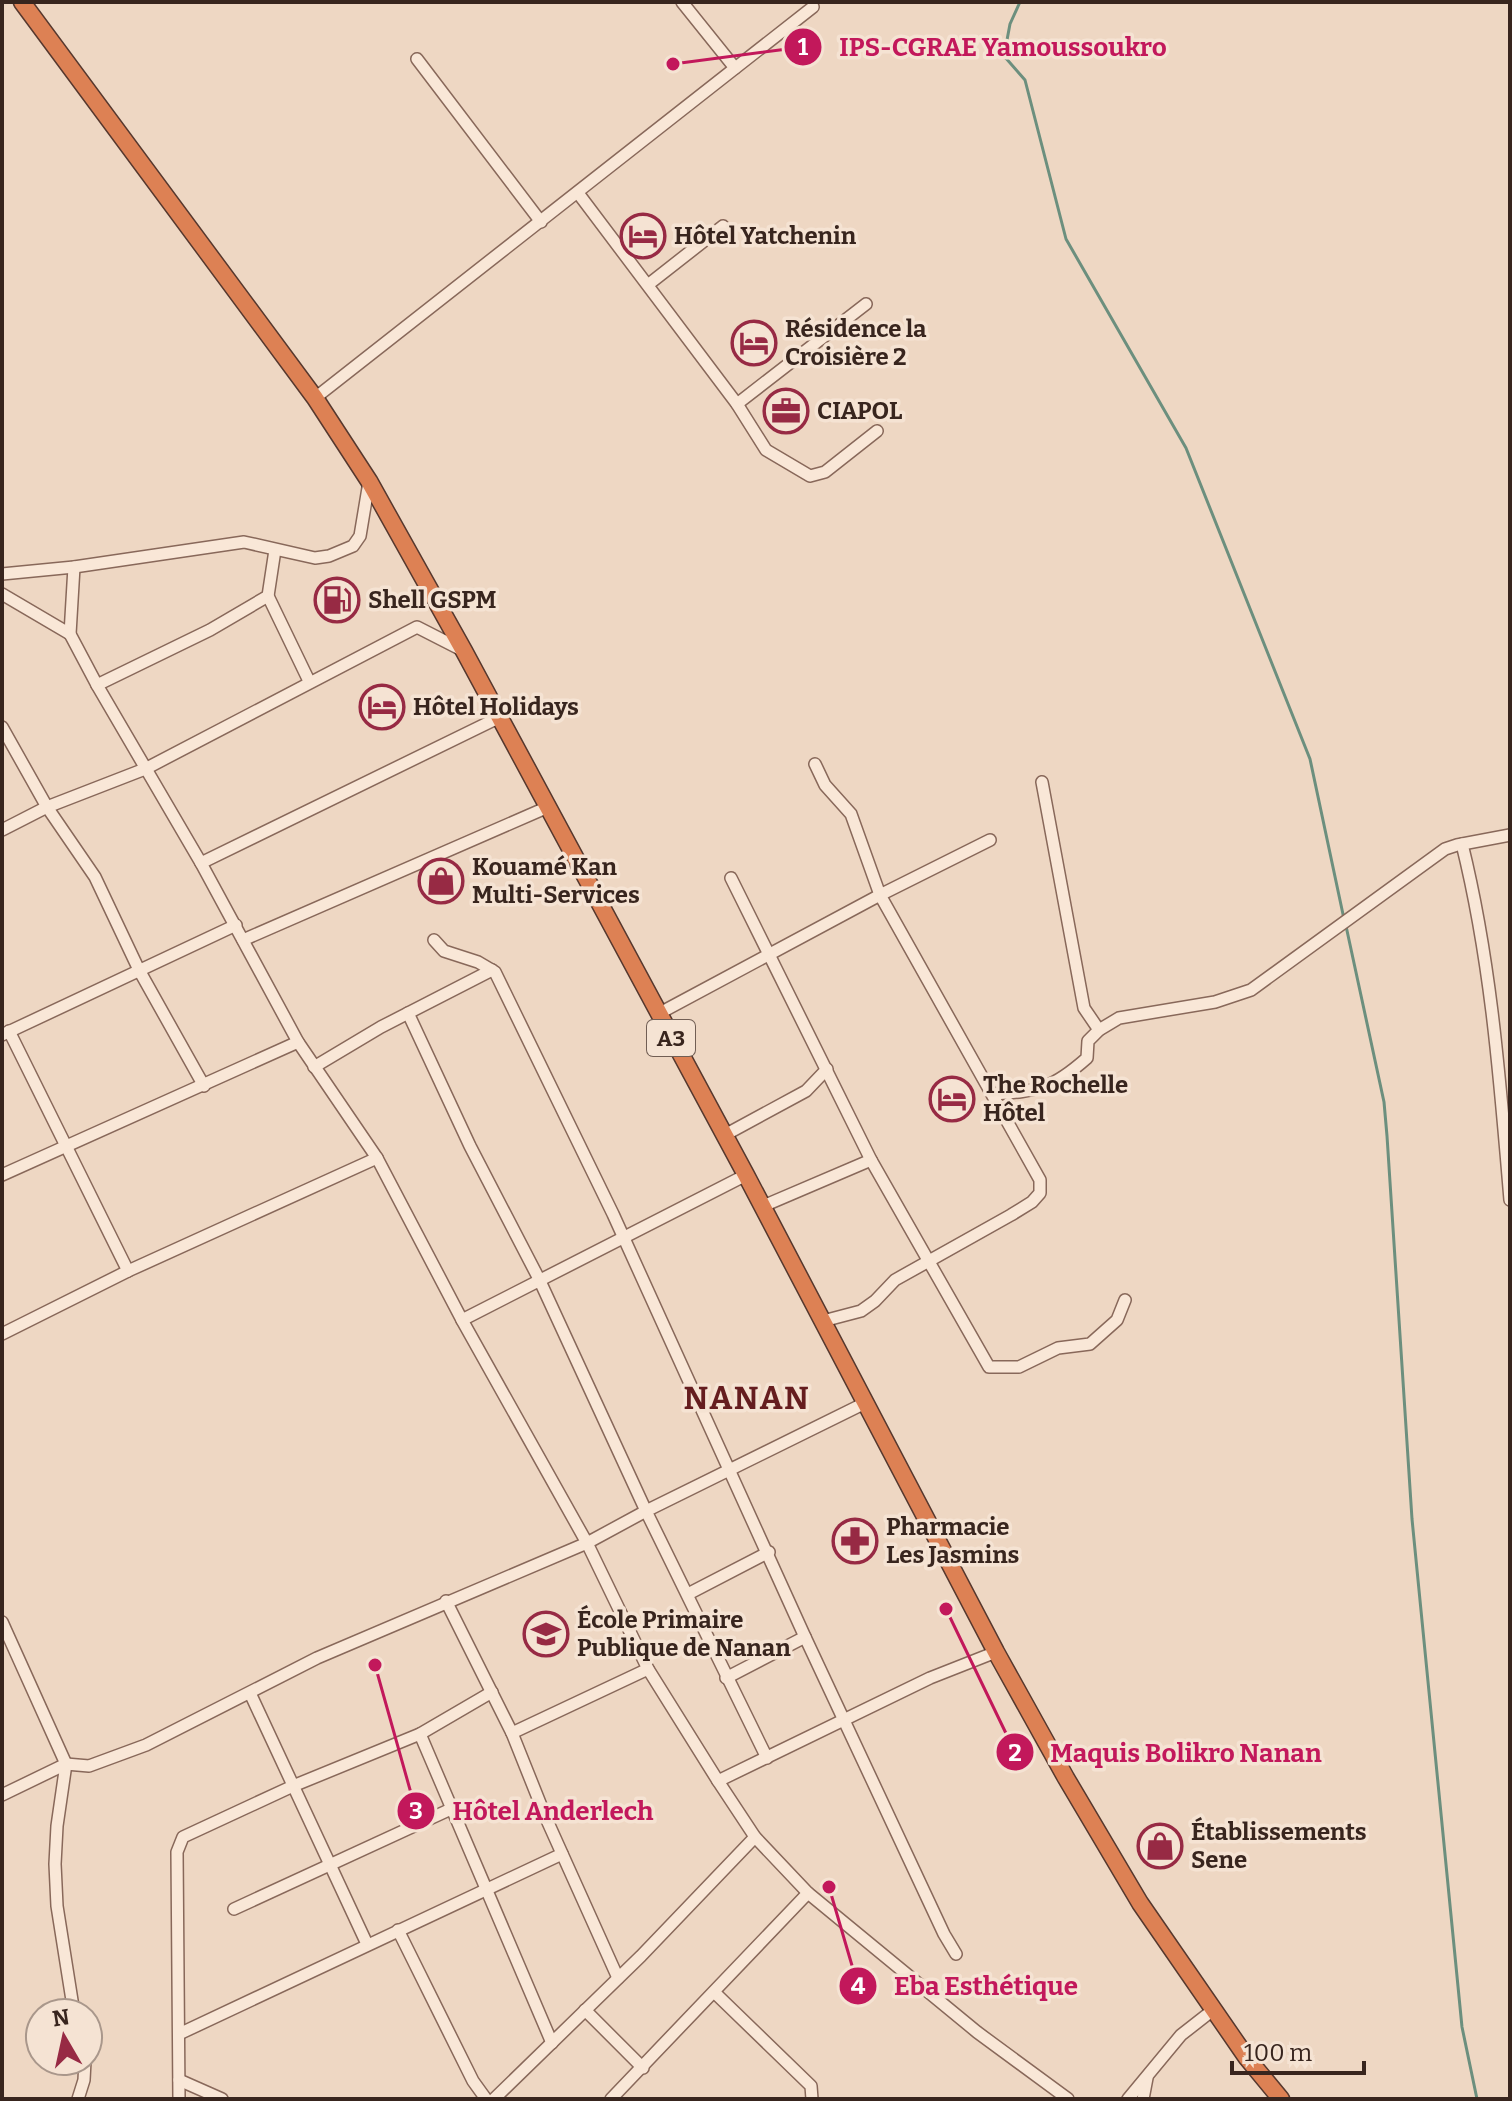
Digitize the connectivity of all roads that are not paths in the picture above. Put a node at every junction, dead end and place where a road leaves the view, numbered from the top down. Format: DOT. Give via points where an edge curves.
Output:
graph roads {
  1 [pos="22,2"];
  2 [pos="682,2"];
  3 [pos="813,7"];
  4 [pos="417,59"];
  5 [pos="735,68"];
  6 [pos="578,193"];
  7 [pos="541,222"];
  8 [pos="723,226"];
  9 [pos="649,284"];
  10 [pos="866,304"];
  11 [pos="315,398"];
  12 [pos="737,404"];
  13 [pos="877,431"];
  14 [pos="369,481"];
  15 [pos="275,550"];
  16 [pos="74,567"];
  17 [pos="2,574"];
  18 [pos="2,594"];
  19 [pos="268,596"];
  20 [pos="70,634"];
  21 [pos="464,651"];
  22 [pos="309,681"];
  23 [pos="97,685"];
  24 [pos="500,717"];
  25 [pos="2,727"];
  26 [pos="815,764"];
  27 [pos="145,769"];
  28 [pos="1042,782"];
  29 [pos="47,807"];
  30 [pos="548,807"];
  31 [pos="2,830"];
  32 [pos="1510,835"];
  33 [pos="990,840"];
  34 [pos="1462,844"];
  35 [pos="201,863"];
  36 [pos="731,878"];
  37 [pos="880,895"];
  38 [pos="236,925"];
  39 [pos="243,940"];
  40 [pos="434,940"];
  41 [pos="768,956"];
  42 [pos="139,970"];
  43 [pos="492,970"];
  44 [pos="408,1013"];
  45 [pos="658,1014"];
  46 [pos="1099,1030"];
  47 [pos="6,1033"];
  48 [pos="298,1042"];
  49 [pos="314,1067"];
  50 [pos="827,1069"];
  51 [pos="204,1086"];
  52 [pos="993,1094"];
  53 [pos="723,1136"];
  54 [pos="67,1146"];
  55 [pos="377,1158"];
  56 [pos="871,1160"];
  57 [pos="2,1175"];
  58 [pos="746,1175"];
  59 [pos="1510,1200"];
  60 [pos="761,1207"];
  61 [pos="624,1238"];
  62 [pos="930,1262"];
  63 [pos="128,1271"];
  64 [pos="539,1279"];
  65 [pos="1125,1300"];
  66 [pos="462,1320"];
  67 [pos="823,1321"];
  68 [pos="2,1334"];
  69 [pos="865,1403"];
  70 [pos="730,1468"];
  71 [pos="646,1511"];
  72 [pos="587,1543"];
  73 [pos="769,1552"];
  74 [pos="688,1594"];
  75 [pos="446,1601"];
  76 [pos="2,1622"];
  77 [pos="805,1637"];
  78 [pos="996,1652"];
  79 [pos="648,1669"];
  80 [pos="726,1678"];
  81 [pos="492,1692"];
  82 [pos="250,1693"];
  83 [pos="845,1718"];
  84 [pos="512,1733"];
  85 [pos="420,1734"];
  86 [pos="767,1758"];
  87 [pos="66,1764"];
  88 [pos="718,1781"];
  89 [pos="293,1786"];
  90 [pos="2,1795"];
  91 [pos="451,1809"];
  92 [pos="755,1837"];
  93 [pos="562,1854"];
  94 [pos="329,1864"];
  95 [pos="486,1889"];
  96 [pos="808,1893"];
  97 [pos="234,1909"];
  98 [pos="398,1930"];
  99 [pos="367,1944"];
  100 [pos="956,1954"];
  101 [pos="618,1978"];
  102 [pos="714,1992"];
  103 [pos="71,1997"];
  104 [pos="585,2010"];
  105 [pos="1213,2010"];
  106 [pos="179,2034"];
  107 [pos="552,2043"];
  108 [pos="643,2068"];
  109 [pos="1148,2074"];
  110 [pos="84,2077"];
  111 [pos="179,2080"];
  112 [pos="814,2098"];
  113 [pos="78,2099"];
  114 [pos="179,2099"];
  115 [pos="222,2099"];
  116 [pos="486,2099"];
  117 [pos="494,2099"];
  118 [pos="611,2099"];
  119 [pos="1068,2099"];
  120 [pos="1128,2099"];
  121 [pos="1143,2099"];
  122 [pos="1281,2099"];
  1 -- 11 [label="highway, A3"];
  2 -- 5 [label="street"];
  3 -- 5 [label="street"];
  4 -- 7 [label="street"];
  5 -- 6 [label="street"];
  6 -- 7 [label="street"];
  6 -- 9 [label="street"];
  7 -- 11 [label="street"];
  8 -- 9 [label="street"];
  9 -- 12 [label="street"];
  10 -- 12 [label="street"];
  11 -- 14 [label="highway, A3"];
  12 -- 13 [label="street" via="766,450 810,476 825,472"];
  14 -- 15 [label="street" via="360,536 353,546 315,558"];
  14 -- 21 [label="highway, A3"];
  15 -- 16 [label="street" via="244,542"];
  15 -- 19 [label="street"];
  16 -- 17 [label="street"];
  16 -- 20 [label="street"];
  18 -- 20 [label="street"];
  19 -- 22 [label="street"];
  19 -- 23 [label="street"];
  20 -- 23 [label="street"];
  21 -- 22 [label="street" via="417,627"];
  21 -- 24 [label="highway, A3"];
  22 -- 27 [label="street"];
  23 -- 27 [label="street"];
  24 -- 30 [label="highway, A3"];
  24 -- 35 [label="street"];
  25 -- 29 [label="street"];
  26 -- 37 [label="street" via="825,785 851,814"];
  27 -- 29 [label="street"];
  27 -- 35 [label="street"];
  28 -- 46 [label="street" via="1084,1008"];
  29 -- 31 [label="street"];
  29 -- 42 [label="street" via="95,877"];
  30 -- 39 [label="street"];
  30 -- 45 [label="highway, A3"];
  32 -- 34 [label="street"];
  33 -- 37 [label="street"];
  34 -- 46 [label="street" via="1435,856 1251,990 1215,1002 1128,1016"];
  34 -- 59 [label="street" via="1487,971"];
  35 -- 38 [label="street"];
  36 -- 41 [label="street"];
  37 -- 41 [label="street"];
  37 -- 52 [label="street"];
  38 -- 39 [label="street"];
  38 -- 42 [label="street"];
  39 -- 48 [label="street"];
  40 -- 43 [label="street" via="444,951"];
  41 -- 45 [label="street"];
  41 -- 50 [label="street"];
  42 -- 47 [label="street"];
  42 -- 51 [label="street"];
  43 -- 44 [label="street"];
  43 -- 61 [label="street"];
  44 -- 49 [label="street"];
  44 -- 64 [label="street"];
  45 -- 53 [label="highway, A3"];
  46 -- 52 [label="street" via="1088,1041 1087,1058 1064,1078 1037,1091"];
  47 -- 54 [label="street"];
  48 -- 49 [label="street"];
  48 -- 51 [label="street"];
  49 -- 55 [label="street"];
  50 -- 53 [label="street" via="806,1091"];
  50 -- 56 [label="street"];
  51 -- 54 [label="street"];
  52 -- 62 [label="street" via="1040,1180 1040,1193"];
  53 -- 58 [label="highway, A3"];
  54 -- 57 [label="street"];
  54 -- 63 [label="street"];
  55 -- 63 [label="street"];
  55 -- 66 [label="street"];
  56 -- 60 [label="street"];
  56 -- 62 [label="street"];
  58 -- 60 [label="highway, A3"];
  58 -- 61 [label="street"];
  60 -- 67 [label="highway, A3"];
  61 -- 64 [label="street"];
  61 -- 70 [label="street"];
  62 -- 65 [label="street" via="989,1367 1019,1367 1058,1348 1090,1344 1117,1320"];
  62 -- 67 [label="street" via="895,1280 861,1311"];
  63 -- 68 [label="street"];
  64 -- 66 [label="street"];
  64 -- 71 [label="street"];
  66 -- 72 [label="street"];
  67 -- 69 [label="highway, A3"];
  69 -- 70 [label="street"];
  69 -- 78 [label="highway, A3"];
  70 -- 71 [label="street"];
  70 -- 73 [label="street"];
  71 -- 72 [label="street"];
  71 -- 74 [label="street"];
  72 -- 75 [label="street"];
  72 -- 79 [label="street"];
  73 -- 74 [label="street"];
  73 -- 77 [label="street"];
  74 -- 80 [label="street"];
  75 -- 81 [label="street"];
  75 -- 82 [label="street"];
  76 -- 87 [label="street"];
  77 -- 80 [label="street"];
  77 -- 83 [label="street"];
  78 -- 83 [label="street"];
  78 -- 105 [label="highway, A3" via="1132,1891"];
  79 -- 84 [label="street"];
  79 -- 88 [label="street"];
  80 -- 86 [label="street"];
  81 -- 84 [label="street"];
  81 -- 85 [label="street"];
  82 -- 87 [label="street" via="146,1745 89,1766"];
  82 -- 89 [label="street"];
  83 -- 86 [label="street"];
  83 -- 100 [label="street"];
  84 -- 93 [label="street"];
  85 -- 89 [label="street"];
  85 -- 91 [label="street"];
  86 -- 88 [label="street"];
  87 -- 90 [label="street"];
  87 -- 103 [label="street" via="55,1878"];
  88 -- 92 [label="street"];
  89 -- 94 [label="street"];
  89 -- 106 [label="street" via="179,1842"];
  91 -- 94 [label="street"];
  91 -- 95 [label="street"];
  92 -- 96 [label="street"];
  92 -- 101 [label="street"];
  93 -- 95 [label="street"];
  93 -- 101 [label="street"];
  94 -- 97 [label="street"];
  94 -- 99 [label="street"];
  95 -- 98 [label="street"];
  95 -- 107 [label="street"];
  96 -- 102 [label="street"];
  96 -- 119 [label="street"];
  98 -- 99 [label="street"];
  98 -- 116 [label="street"];
  99 -- 106 [label="street"];
  101 -- 104 [label="street"];
  102 -- 108 [label="street"];
  102 -- 112 [label="street" via="811,2086"];
  104 -- 107 [label="street"];
  104 -- 108 [label="street"];
  105 -- 109 [label="street" via="1181,2035"];
  105 -- 122 [label="highway, A3"];
  106 -- 111 [label="street"];
  107 -- 117 [label="street"];
  108 -- 118 [label="street"];
  109 -- 120 [label="street"];
  109 -- 121 [label="street"];
  110 -- 113 [label="street"];
  111 -- 114 [label="street"];
  111 -- 115 [label="street"];
}
